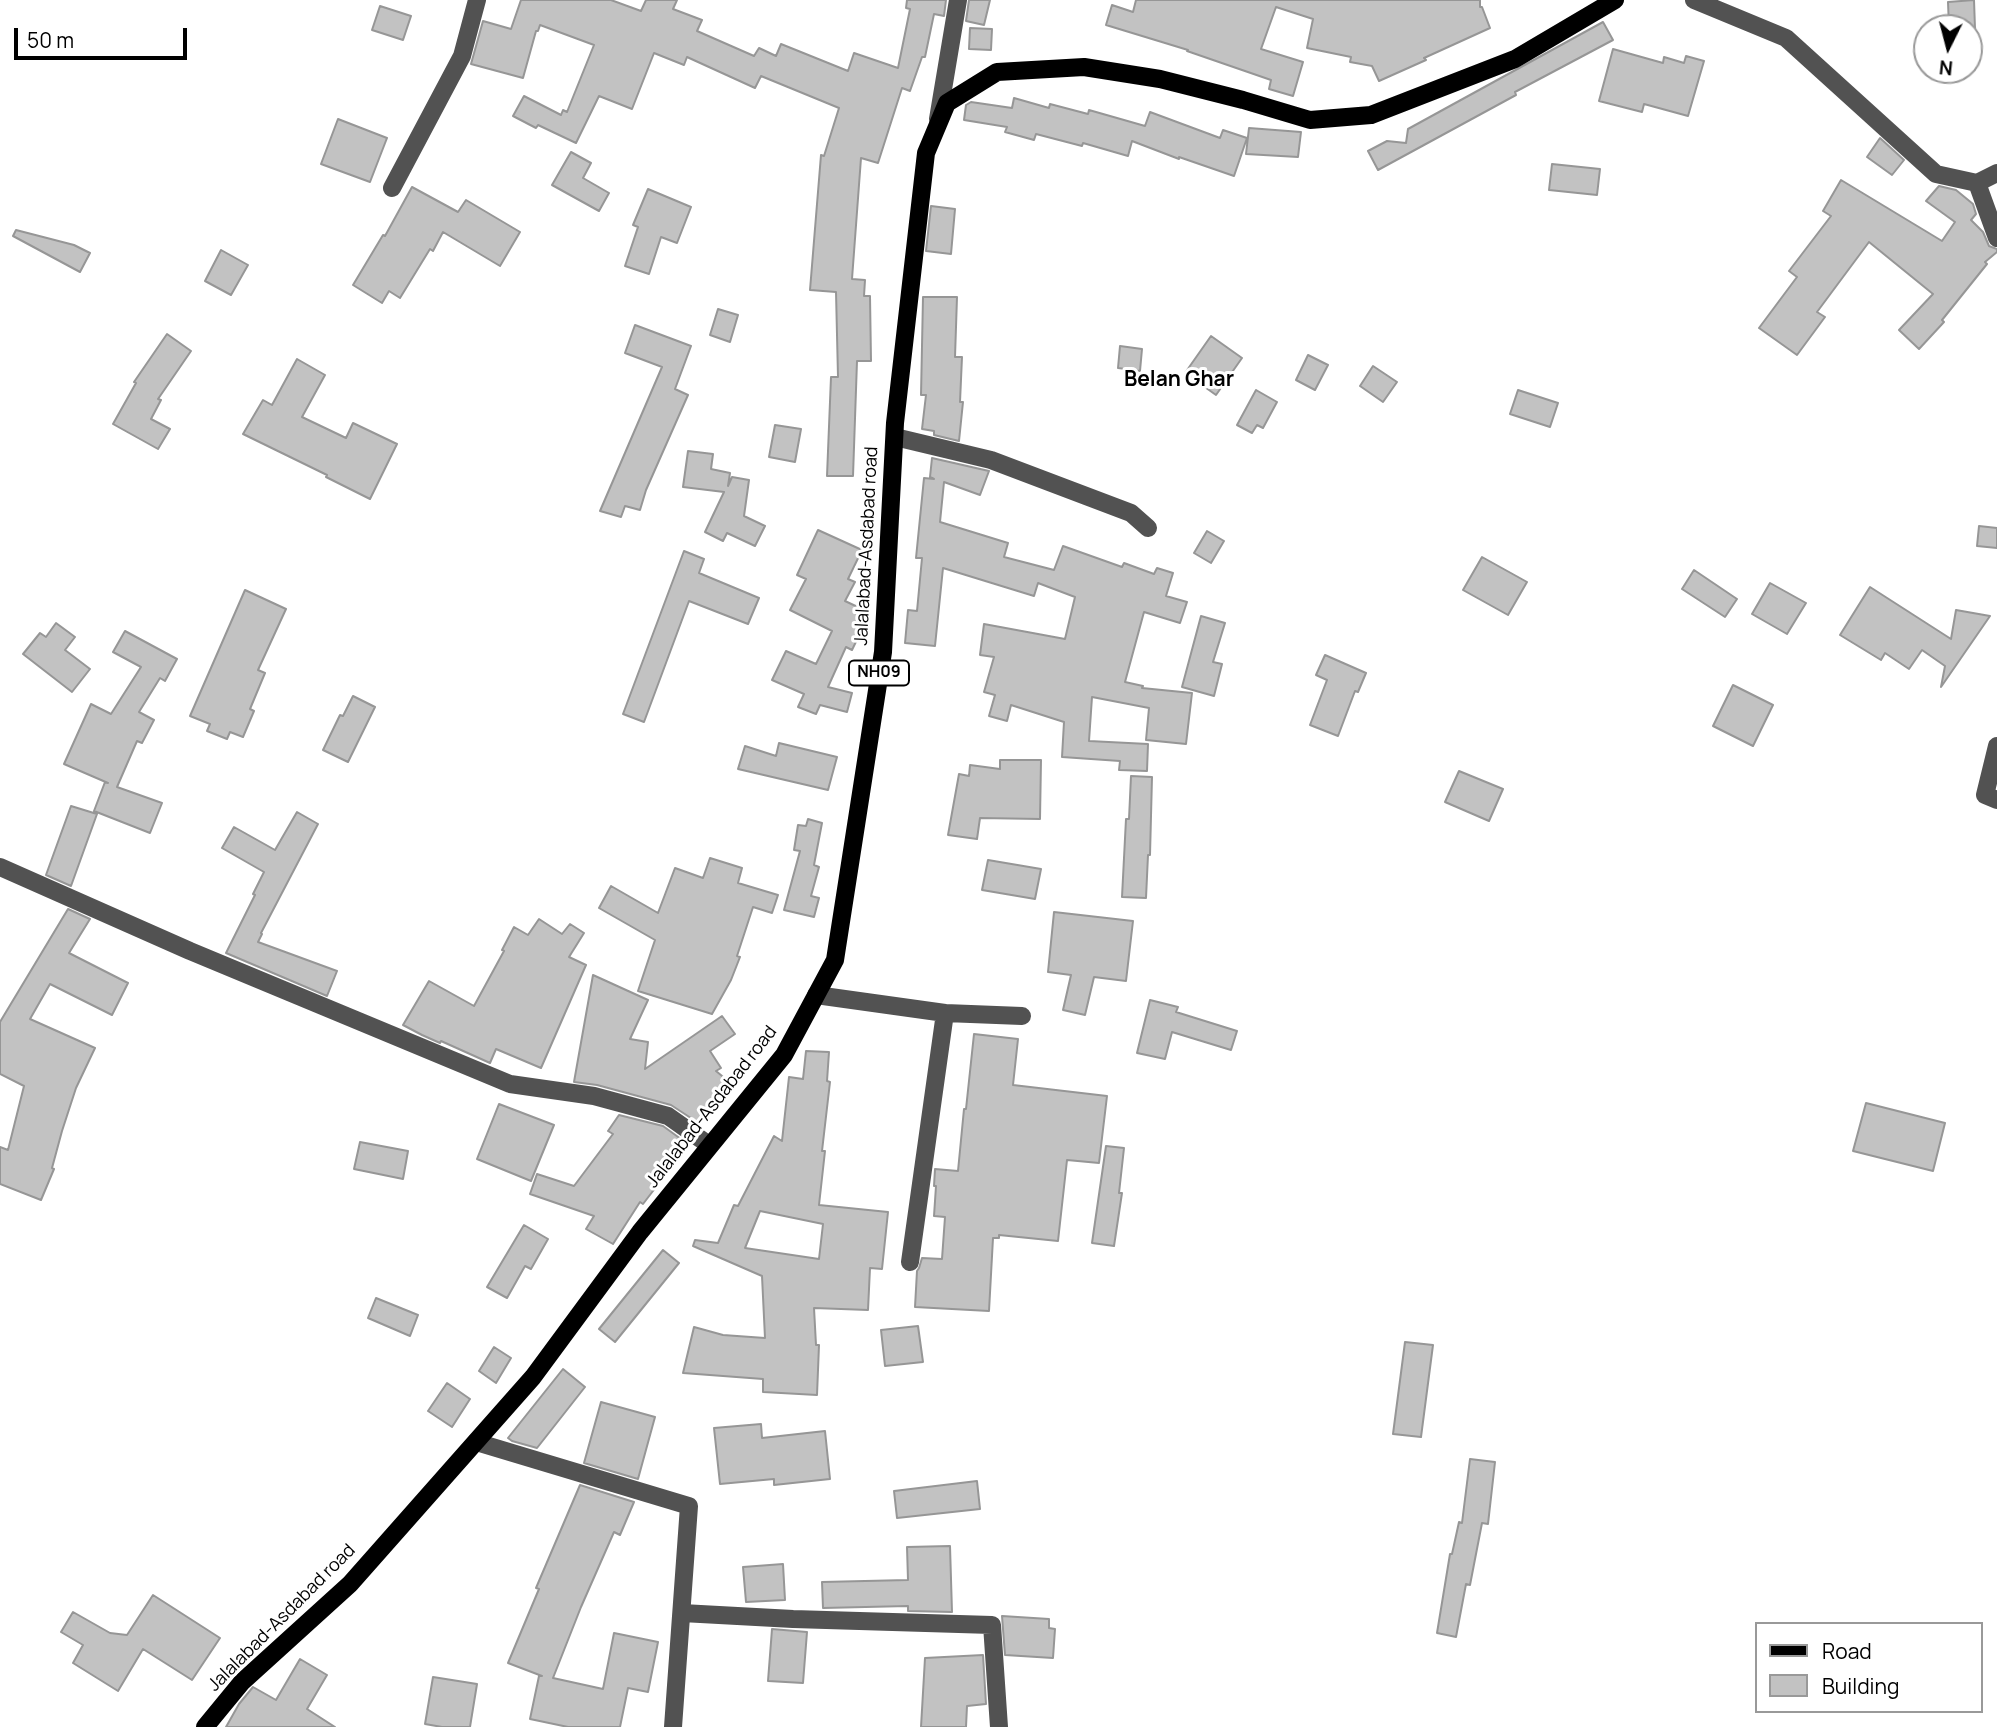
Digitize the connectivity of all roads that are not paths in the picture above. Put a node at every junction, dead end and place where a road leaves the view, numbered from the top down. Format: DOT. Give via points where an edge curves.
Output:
graph roads {
  1 [pos="477,0"];
  2 [pos="958,0"];
  3 [pos="1694,0"];
  4 [pos="1607,2"];
  5 [pos="937,126"];
  6 [pos="1997,173"];
  7 [pos="1977,183"];
  8 [pos="392,188"];
  9 [pos="1997,238"];
  10 [pos="895,437"];
  11 [pos="1148,528"];
  12 [pos="1997,747"];
  13 [pos="1997,800"];
  14 [pos="0,867"];
  15 [pos="816,995"];
  16 [pos="945,1013"];
  17 [pos="1022,1016"];
  18 [pos="709,1145"];
  19 [pos="910,1262"];
  20 [pos="476,1442"];
  21 [pos="681,1613"];
  22 [pos="205,1727"];
  23 [pos="673,1727"];
  24 [pos="999,1727"];
  1 -- 8 [label="street" via="462,56"];
  2 -- 5 [label="street"];
  3 -- 7 [label="street" via="1786,38 1936,174"];
  4 -- 5 [label="main road, Jalalabad-Asdabad road / NH09" via="1515,59 1371,115 1310,120 1160,79 1084,67 997,72 947,103"];
  5 -- 10 [label="main road, Jalalabad-Asdabad road / NH09" via="926,153"];
  6 -- 7 [label="street"];
  7 -- 9 [label="street"];
  10 -- 11 [label="street" via="991,460 1131,513"];
  10 -- 15 [label="main road, Jalalabad-Asdabad road / NH09" via="883,652 835,960"];
  12 -- 13 [label="street" via="1985,795"];
  14 -- 18 [label="street" via="510,1084 594,1096 668,1116"];
  15 -- 16 [label="street"];
  15 -- 18 [label="main road, Jalalabad-Asdabad road / NH09" via="784,1055"];
  16 -- 17 [label="street"];
  16 -- 19 [label="street"];
  18 -- 20 [label="main road, Jalalabad-Asdabad road / NH09" via="533,1377"];
  20 -- 21 [label="street" via="689,1506"];
  20 -- 22 [label="main road, Jalalabad-Asdabad road / NH09" via="350,1584 242,1682"];
  21 -- 23 [label="street"];
  21 -- 24 [label="street" via="992,1625"];
}
